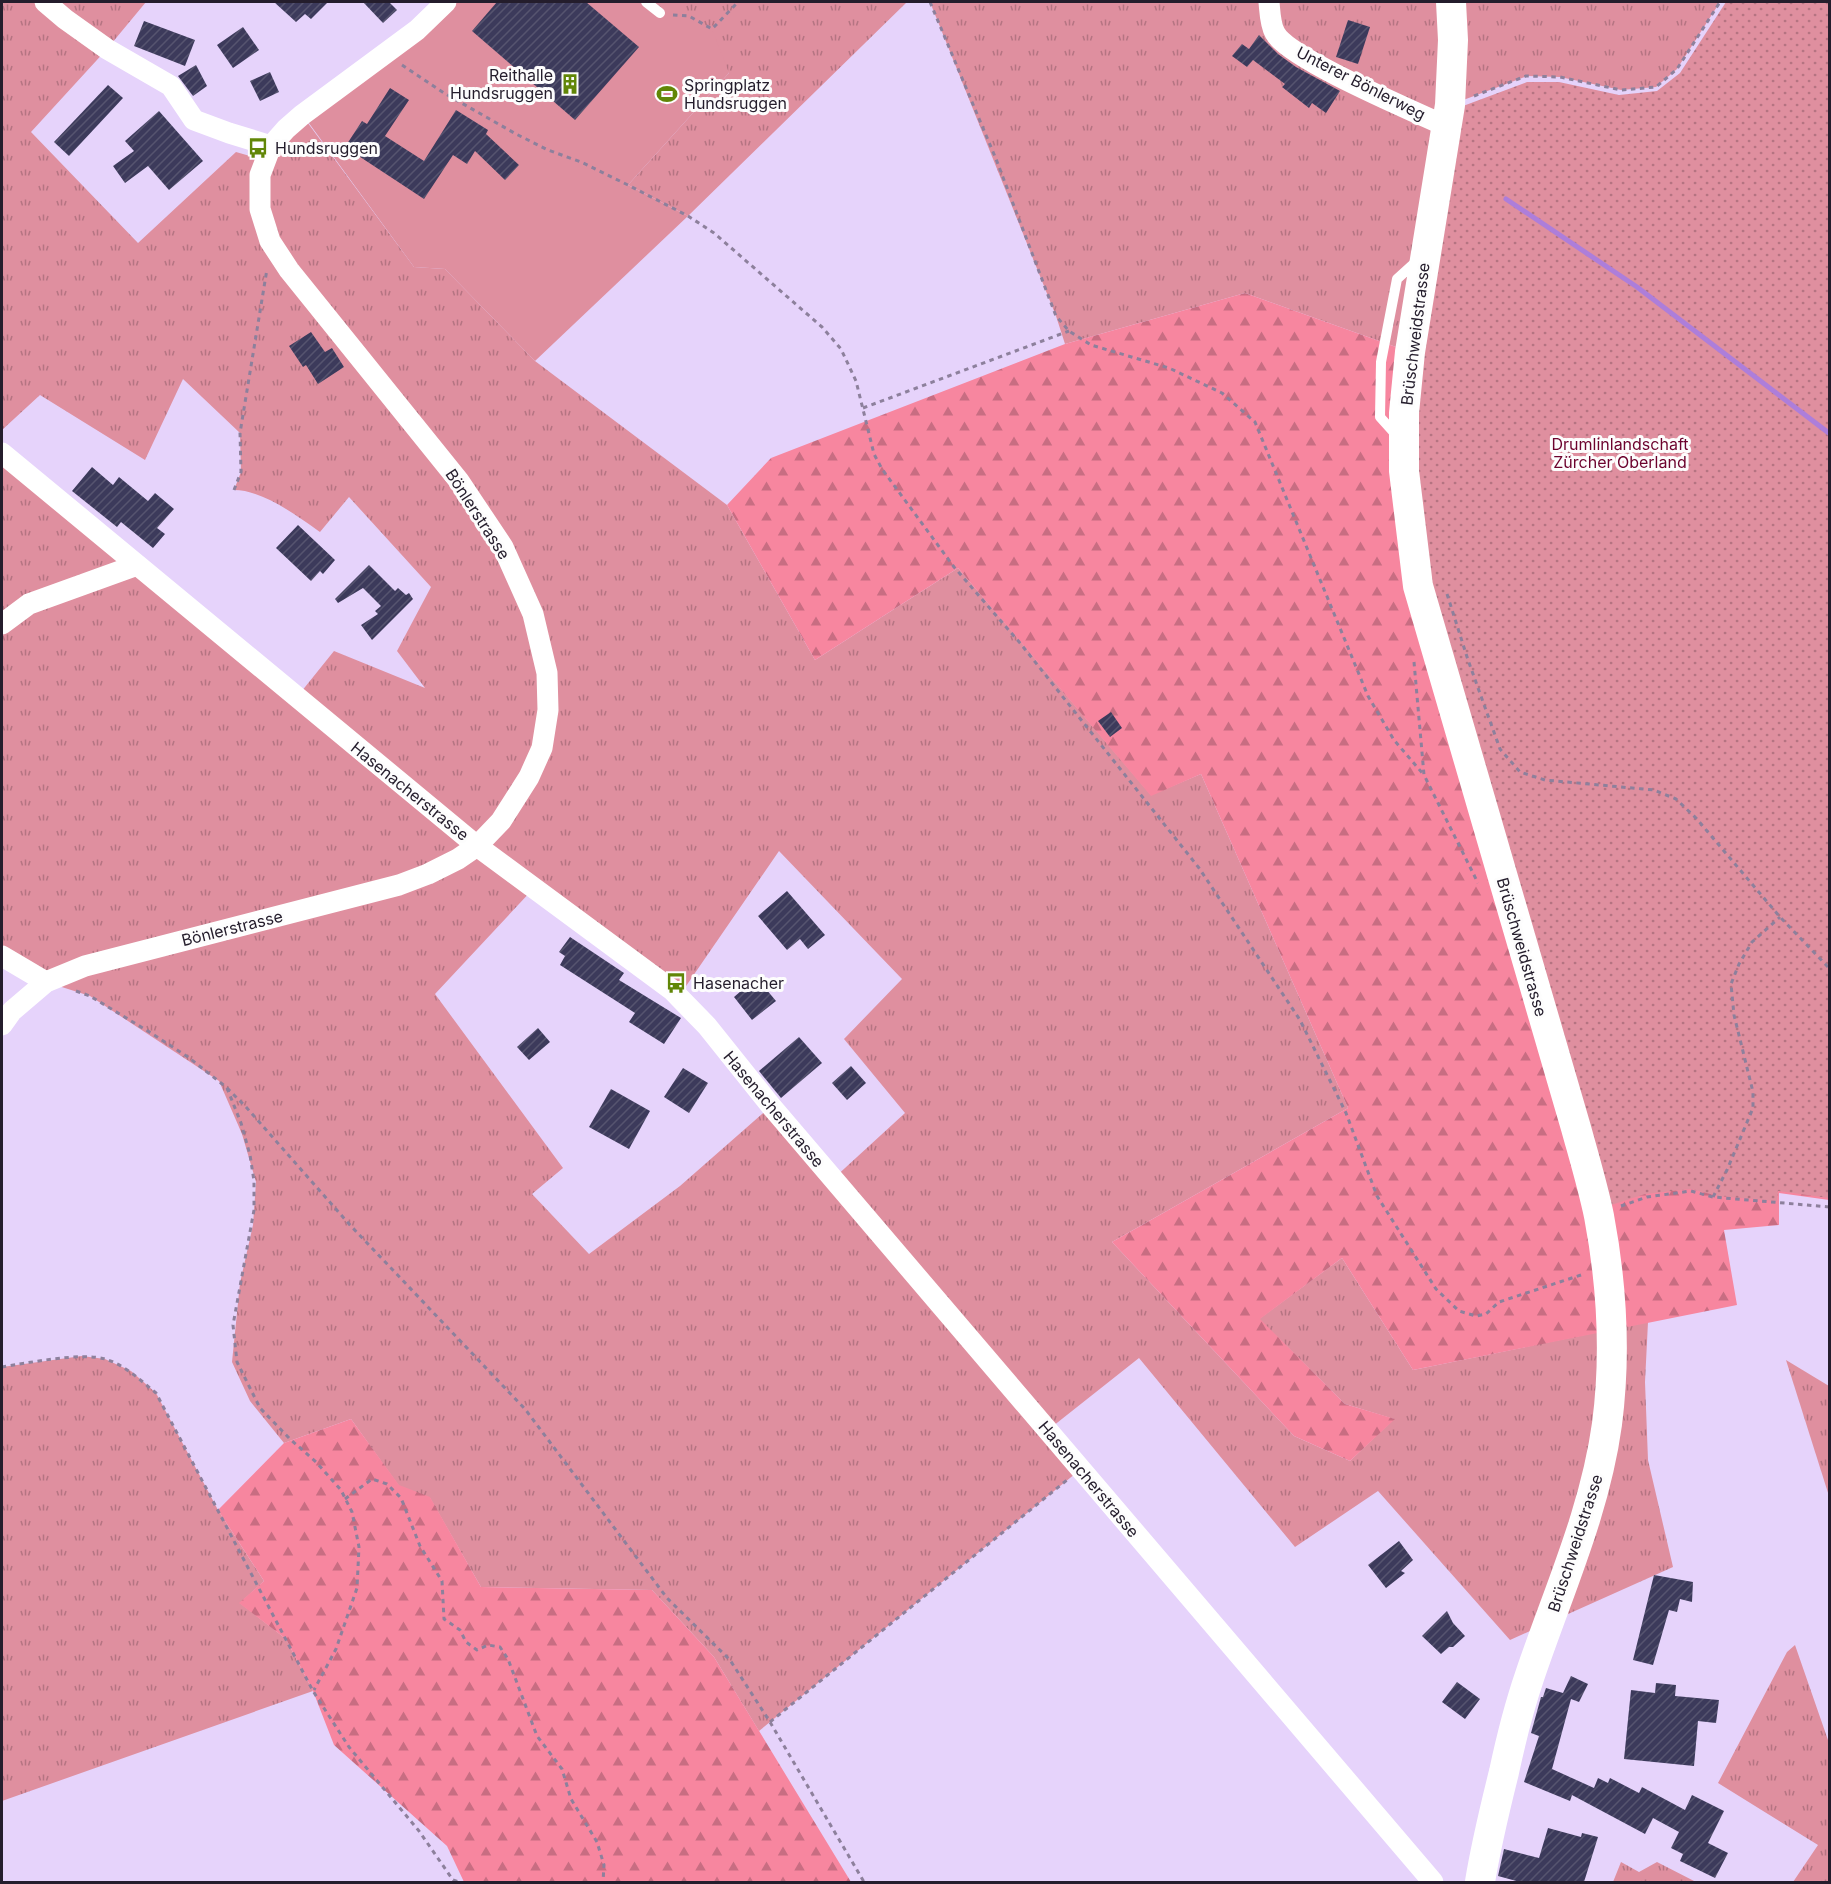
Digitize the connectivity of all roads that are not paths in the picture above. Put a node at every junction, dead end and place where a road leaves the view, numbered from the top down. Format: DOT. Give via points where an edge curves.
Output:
graph roads {
  1 [pos="45,2"];
  2 [pos="446,2"];
  3 [pos="646,2"];
  4 [pos="1269,2"];
  5 [pos="1451,2"];
  6 [pos="660,13"];
  7 [pos="1449,116"];
  8 [pos="271,146"];
  9 [pos="2,453"];
  10 [pos="136,566"];
  11 [pos="2,624"];
  12 [pos="477,846"];
  13 [pos="2,957"];
  14 [pos="46,982"];
  15 [pos="2,1025"];
  16 [pos="1433,1882"];
  17 [pos="1480,1882"];
  1 -- 8 [label="street" via="107,49 171,86 194,120"];
  2 -- 8 [label="street, Bönlerstrasse" via="417,30 303,115"];
  3 -- 6 [label="lane"];
  4 -- 7 [label="street, Unterer Bönlerweg" via="1275,34 1285,45 1364,89"];
  5 -- 7 [label="street, Brüschweidstrasse"];
  7 -- 17 [label="street, Brüschweidstrasse" via="1425,253 1404,413 1404,471 1418,586 1576,1128 1598,1214 1612,1316 1611,1380 1599,1467 1580,1540 1517,1716"];
  8 -- 12 [label="street, Bönlerstrasse" via="259,191 270,241 289,270 459,481 504,547 532,614 547,673 548,710 542,748 501,821"];
  9 -- 10 [label="street, Hasenacherstrasse"];
  10 -- 11 [label="street" via="28,604"];
  10 -- 12 [label="street, Hasenacherstrasse"];
  12 -- 14 [label="street, Bönlerstrasse" via="458,859 399,885 85,966"];
  12 -- 16 [label="street, Hasenacherstrasse" via="672,990 706,1026"];
  13 -- 14 [label="street"];
  14 -- 15 [label="street, Bönlerstrasse" via="12,1011"];
}
